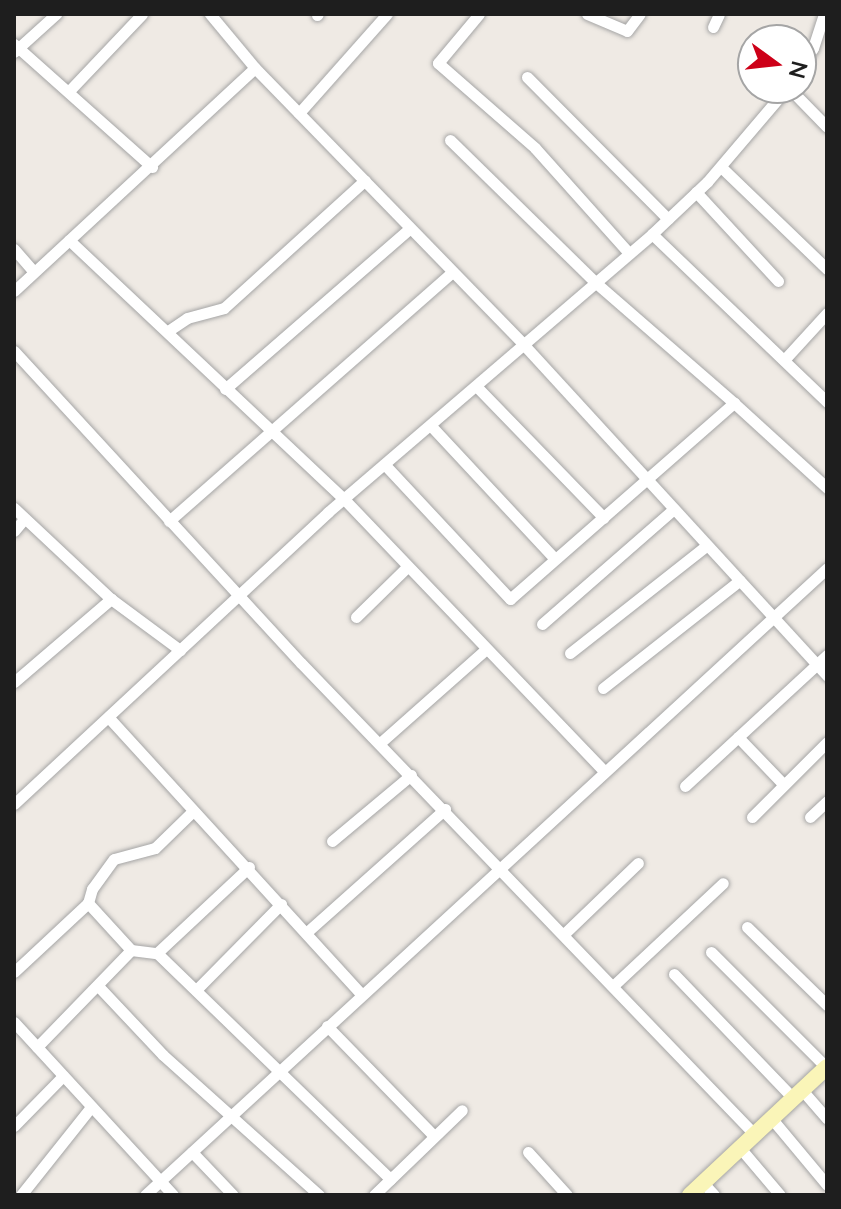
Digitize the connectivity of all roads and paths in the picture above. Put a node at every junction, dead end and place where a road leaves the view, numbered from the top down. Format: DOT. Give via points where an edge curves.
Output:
graph roads {
  1 [pos="56,14"];
  2 [pos="142,14"];
  3 [pos="210,14"];
  4 [pos="387,14"];
  5 [pos="587,14"];
  6 [pos="640,14"];
  7 [pos="719,14"];
  8 [pos="477,15"];
  9 [pos="713,27"];
  10 [pos="15,48"];
  11 [pos="255,68"];
  12 [pos="527,77"];
  13 [pos="69,91"];
  14 [pos="774,104"];
  15 [pos="804,104"];
  16 [pos="299,113"];
  17 [pos="827,127"];
  18 [pos="450,140"];
  19 [pos="152,167"];
  20 [pos="721,167"];
  21 [pos="365,180"];
  22 [pos="696,192"];
  23 [pos="668,219"];
  24 [pos="408,230"];
  25 [pos="652,234"];
  26 [pos="69,240"];
  27 [pos="14,249"];
  28 [pos="628,252"];
  29 [pos="827,269"];
  30 [pos="34,272"];
  31 [pos="451,273"];
  32 [pos="778,281"];
  33 [pos="596,283"];
  34 [pos="14,291"];
  35 [pos="825,319"];
  36 [pos="168,331"];
  37 [pos="525,346"];
  38 [pos="14,351"];
  39 [pos="784,360"];
  40 [pos="477,387"];
  41 [pos="225,389"];
  42 [pos="827,402"];
  43 [pos="734,403"];
  44 [pos="432,427"];
  45 [pos="273,431"];
  46 [pos="386,466"];
  47 [pos="649,480"];
  48 [pos="827,488"];
  49 [pos="344,499"];
  50 [pos="14,508"];
  51 [pos="674,509"];
  52 [pos="604,518"];
  53 [pos="24,519"];
  54 [pos="169,521"];
  55 [pos="14,531"];
  56 [pos="707,545"];
  57 [pos="554,558"];
  58 [pos="406,568"];
  59 [pos="827,568"];
  60 [pos="740,580"];
  61 [pos="240,598"];
  62 [pos="111,599"];
  63 [pos="774,616"];
  64 [pos="356,617"];
  65 [pos="542,624"];
  66 [pos="180,650"];
  67 [pos="485,650"];
  68 [pos="570,653"];
  69 [pos="827,655"];
  70 [pos="817,664"];
  71 [pos="827,675"];
  72 [pos="14,682"];
  73 [pos="603,688"];
  74 [pos="110,719"];
  75 [pos="738,737"];
  76 [pos="827,742"];
  77 [pos="380,743"];
  78 [pos="602,769"];
  79 [pos="411,775"];
  80 [pos="784,785"];
  81 [pos="685,786"];
  82 [pos="827,801"];
  83 [pos="14,804"];
  84 [pos="445,809"];
  85 [pos="193,811"];
  86 [pos="752,817"];
  87 [pos="810,817"];
  88 [pos="332,841"];
  89 [pos="638,863"];
  90 [pos="249,867"];
  91 [pos="500,870"];
  92 [pos="723,883"];
  93 [pos="88,903"];
  94 [pos="281,904"];
  95 [pos="747,927"];
  96 [pos="307,932"];
  97 [pos="565,933"];
  98 [pos="131,950"];
  99 [pos="711,952"];
  100 [pos="157,953"];
  101 [pos="14,972"];
  102 [pos="674,974"];
  103 [pos="614,985"];
  104 [pos="99,987"];
  105 [pos="196,990"];
  106 [pos="361,994"];
  107 [pos="827,1005"];
  108 [pos="14,1022"];
  109 [pos="327,1026"];
  110 [pos="37,1047"];
  111 [pos="827,1067"];
  112 [pos="281,1070"];
  113 [pos="63,1076"];
  114 [pos="798,1094"];
  115 [pos="91,1107"];
  116 [pos="462,1110"];
  117 [pos="230,1116"];
  118 [pos="772,1119"];
  119 [pos="827,1119"];
  120 [pos="14,1126"];
  121 [pos="755,1135"];
  122 [pos="434,1136"];
  123 [pos="741,1149"];
  124 [pos="192,1152"];
  125 [pos="528,1152"];
  126 [pos="390,1179"];
  127 [pos="161,1182"];
  128 [pos="827,1185"];
  129 [pos="708,1189"];
  130 [pos="21,1195"];
  131 [pos="145,1195"];
  132 [pos="173,1195"];
  133 [pos="233,1195"];
  134 [pos="319,1195"];
  135 [pos="374,1195"];
  136 [pos="567,1195"];
  137 [pos="690,1195"];
  138 [pos="780,1195"];
  1 -- 10 [label="street"];
  2 -- 13 [label="street"];
  3 -- 11 [label="street"];
  4 -- 16 [label="street"];
  5 -- 6 [label="street" via="627,31"];
  7 -- 9 [label="street"];
  8 -- 28 [label="street" via="438,63 535,148"];
  10 -- 13 [label="street"];
  11 -- 16 [label="street"];
  11 -- 19 [label="street"];
  12 -- 23 [label="street"];
  13 -- 19 [label="street"];
  14 -- 20 [label="street"];
  15 -- 17 [label="street"];
  16 -- 21 [label="street"];
  18 -- 33 [label="street"];
  19 -- 26 [label="street"];
  20 -- 22 [label="street"];
  20 -- 29 [label="street"];
  21 -- 24 [label="street"];
  21 -- 36 [label="street" via="224,308 187,318"];
  22 -- 23 [label="street"];
  22 -- 32 [label="street"];
  23 -- 25 [label="street"];
  24 -- 31 [label="street"];
  24 -- 41 [label="street"];
  25 -- 28 [label="street"];
  25 -- 39 [label="street"];
  26 -- 30 [label="street"];
  26 -- 36 [label="street"];
  27 -- 30 [label="street"];
  28 -- 33 [label="street"];
  30 -- 34 [label="street"];
  31 -- 37 [label="street"];
  31 -- 45 [label="street"];
  33 -- 37 [label="street"];
  33 -- 43 [label="street"];
  35 -- 39 [label="street"];
  36 -- 41 [label="street"];
  37 -- 40 [label="street"];
  37 -- 47 [label="street"];
  38 -- 54 [label="street"];
  39 -- 42 [label="street"];
  40 -- 44 [label="street"];
  40 -- 52 [label="street"];
  41 -- 45 [label="street"];
  43 -- 47 [label="street"];
  43 -- 48 [label="street"];
  44 -- 46 [label="street"];
  44 -- 57 [label="street"];
  45 -- 49 [label="street"];
  45 -- 54 [label="street"];
  46 -- 49 [label="street"];
  46 -- 57 [label="street" via="507,597 514,597"];
  47 -- 51 [label="street"];
  47 -- 52 [label="street"];
  49 -- 58 [label="street"];
  49 -- 61 [label="street"];
  50 -- 53 [label="street"];
  51 -- 56 [label="street"];
  51 -- 65 [label="street"];
  52 -- 57 [label="street"];
  53 -- 55 [label="street"];
  53 -- 62 [label="street"];
  54 -- 61 [label="street"];
  56 -- 60 [label="street"];
  56 -- 68 [label="street"];
  58 -- 64 [label="street"];
  58 -- 67 [label="street"];
  59 -- 63 [label="street"];
  60 -- 63 [label="street"];
  60 -- 73 [label="street"];
  61 -- 66 [label="street"];
  61 -- 77 [label="street"];
  62 -- 66 [label="street"];
  62 -- 72 [label="street"];
  63 -- 70 [label="street"];
  63 -- 78 [label="street"];
  66 -- 74 [label="street"];
  67 -- 77 [label="street"];
  67 -- 78 [label="street"];
  69 -- 70 [label="street"];
  70 -- 71 [label="street"];
  70 -- 75 [label="street"];
  74 -- 83 [label="street"];
  74 -- 85 [label="street"];
  75 -- 80 [label="street"];
  75 -- 81 [label="street"];
  76 -- 80 [label="street"];
  77 -- 79 [label="street"];
  78 -- 91 [label="street"];
  79 -- 84 [label="street"];
  79 -- 88 [label="street"];
  80 -- 86 [label="street"];
  82 -- 87 [label="street"];
  84 -- 91 [label="street"];
  84 -- 96 [label="street"];
  85 -- 90 [label="street"];
  85 -- 93 [label="street" via="155,848 114,859 100,873"];
  89 -- 97 [label="street"];
  90 -- 94 [label="street"];
  90 -- 100 [label="street"];
  91 -- 97 [label="street"];
  91 -- 106 [label="street"];
  92 -- 103 [label="street"];
  93 -- 98 [label="street"];
  93 -- 101 [label="street"];
  94 -- 96 [label="street"];
  94 -- 105 [label="street"];
  95 -- 107 [label="street"];
  96 -- 106 [label="street"];
  97 -- 103 [label="street"];
  98 -- 100 [label="street"];
  98 -- 104 [label="street"];
  99 -- 111 [label="street"];
  100 -- 105 [label="street"];
  102 -- 114 [label="street"];
  103 -- 121 [label="street"];
  104 -- 110 [label="street"];
  104 -- 117 [label="street"];
  105 -- 112 [label="street"];
  106 -- 109 [label="street"];
  108 -- 110 [label="street"];
  109 -- 112 [label="street"];
  109 -- 122 [label="street"];
  110 -- 113 [label="street"];
  111 -- 114 [label="street"];
  112 -- 117 [label="street"];
  112 -- 126 [label="street"];
  113 -- 115 [label="street"];
  113 -- 120 [label="street"];
  114 -- 118 [label="street"];
  114 -- 119 [label="street"];
  115 -- 127 [label="street"];
  115 -- 130 [label="street"];
  116 -- 122 [label="street"];
  117 -- 124 [label="street"];
  117 -- 134 [label="street"];
  118 -- 121 [label="street"];
  118 -- 128 [label="street"];
  121 -- 123 [label="street"];
  122 -- 126 [label="street"];
  123 -- 129 [label="street"];
  123 -- 138 [label="street"];
  124 -- 127 [label="street"];
  124 -- 133 [label="street"];
  125 -- 136 [label="street"];
  126 -- 135 [label="street"];
  127 -- 131 [label="street"];
  127 -- 132 [label="street"];
  129 -- 137 [label="street"];
}
